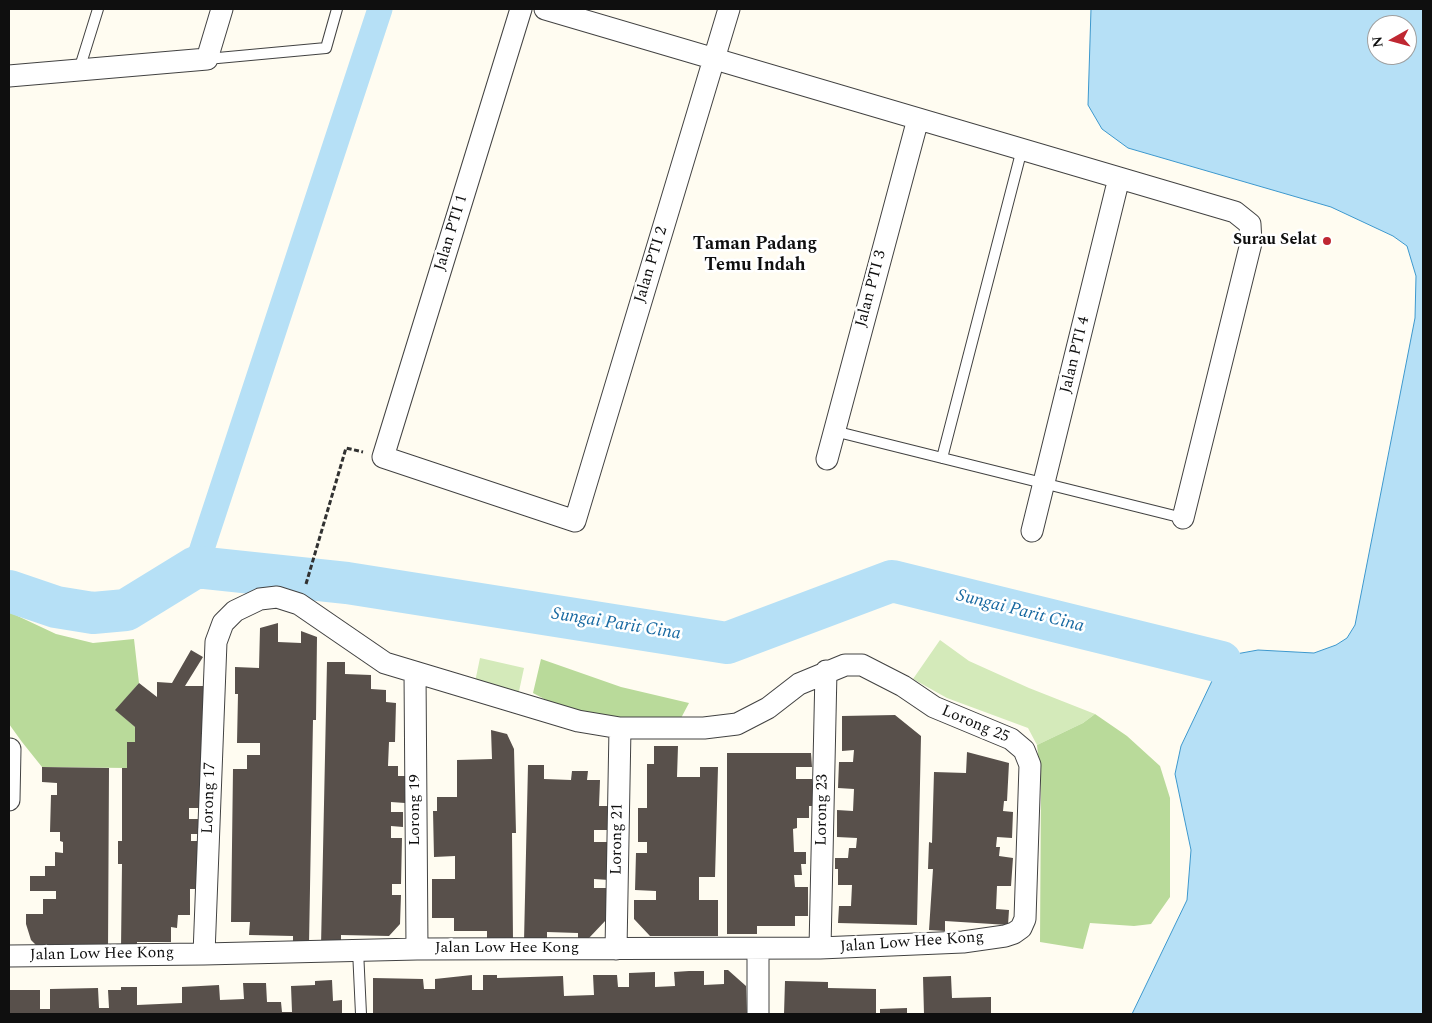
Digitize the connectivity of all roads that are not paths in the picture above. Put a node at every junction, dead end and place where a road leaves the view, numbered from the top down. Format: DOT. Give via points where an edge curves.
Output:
graph roads {
  1 [pos="98,9"];
  2 [pos="222,9"];
  3 [pos="338,9"];
  4 [pos="521,9"];
  5 [pos="545,9"];
  6 [pos="729,9"];
  7 [pos="714,58"];
  8 [pos="207,59"];
  9 [pos="79,70"];
  10 [pos="9,76"];
  11 [pos="918,118"];
  12 [pos="1022,149"];
  13 [pos="1119,178"];
  14 [pos="834,431"];
  15 [pos="827,458"];
  16 [pos="942,458"];
  17 [pos="1044,483"];
  18 [pos="1183,518"];
  19 [pos="575,521"];
  20 [pos="1032,531"];
  21 [pos="216,642"];
  22 [pos="826,671"];
  23 [pos="415,672"];
  24 [pos="620,728"];
  25 [pos="10,749"];
  26 [pos="9,800"];
  27 [pos="1005,936"];
  28 [pos="820,948"];
  29 [pos="417,949"];
  30 [pos="616,949"];
  31 [pos="358,950"];
  32 [pos="758,950"];
  33 [pos="204,954"];
  34 [pos="9,956"];
  35 [pos="361,1014"];
  36 [pos="758,1014"];
  1 -- 9 [label="lane"];
  2 -- 8 [label="street"];
  3 -- 8 [label="lane" via="326,48"];
  4 -- 19 [label="street, Jalan PTI 1" via="383,457"];
  5 -- 7 [label="street"];
  6 -- 7 [label="street, Jalan PTI 2"];
  7 -- 11 [label="street"];
  7 -- 19 [label="street, Jalan PTI 2"];
  8 -- 9 [label="street"];
  9 -- 10 [label="street"];
  11 -- 12 [label="street"];
  11 -- 14 [label="street, Jalan PTI 3"];
  12 -- 13 [label="street"];
  12 -- 16 [label="lane"];
  13 -- 17 [label="street, Jalan PTI 4"];
  13 -- 18 [label="street" via="1235,212 1250,224 1251,243"];
  14 -- 15 [label="street, Jalan PTI 3"];
  14 -- 16 [label="lane"];
  16 -- 17 [label="lane"];
  17 -- 18 [label="lane"];
  17 -- 20 [label="street, Jalan PTI 4"];
  21 -- 23 [label="street, Lorong 25" via="223,623 235,610 260,599 303,594 385,663"];
  21 -- 33 [label="street, Lorong 17"];
  22 -- 24 [label="street, Lorong 25" via="799,684 768,708 737,724 704,728"];
  22 -- 27 [label="street, Lorong 25" via="845,665 862,665 903,686 934,707 1011,739 1024,750 1030,765 1025,919 1014,934"];
  22 -- 28 [label="street, Lorong 23"];
  23 -- 24 [label="street, Lorong 25" via="578,721"];
  23 -- 29 [label="street, Lorong 19"];
  24 -- 30 [label="street, Lorong 21"];
  25 -- 26 [label="street"];
  27 -- 28 [label="street, Jalan Low Hee Kong" via="964,942"];
  28 -- 32 [label="street, Jalan Low Hee Kong"];
  29 -- 30 [label="street, Jalan Low Hee Kong"];
  29 -- 31 [label="street, Jalan Low Hee Kong"];
  30 -- 32 [label="street, Jalan Low Hee Kong"];
  31 -- 33 [label="street, Jalan Low Hee Kong"];
  31 -- 35 [label="lane"];
  32 -- 36 [label="street"];
  33 -- 34 [label="street, Jalan Low Hee Kong"];
}
